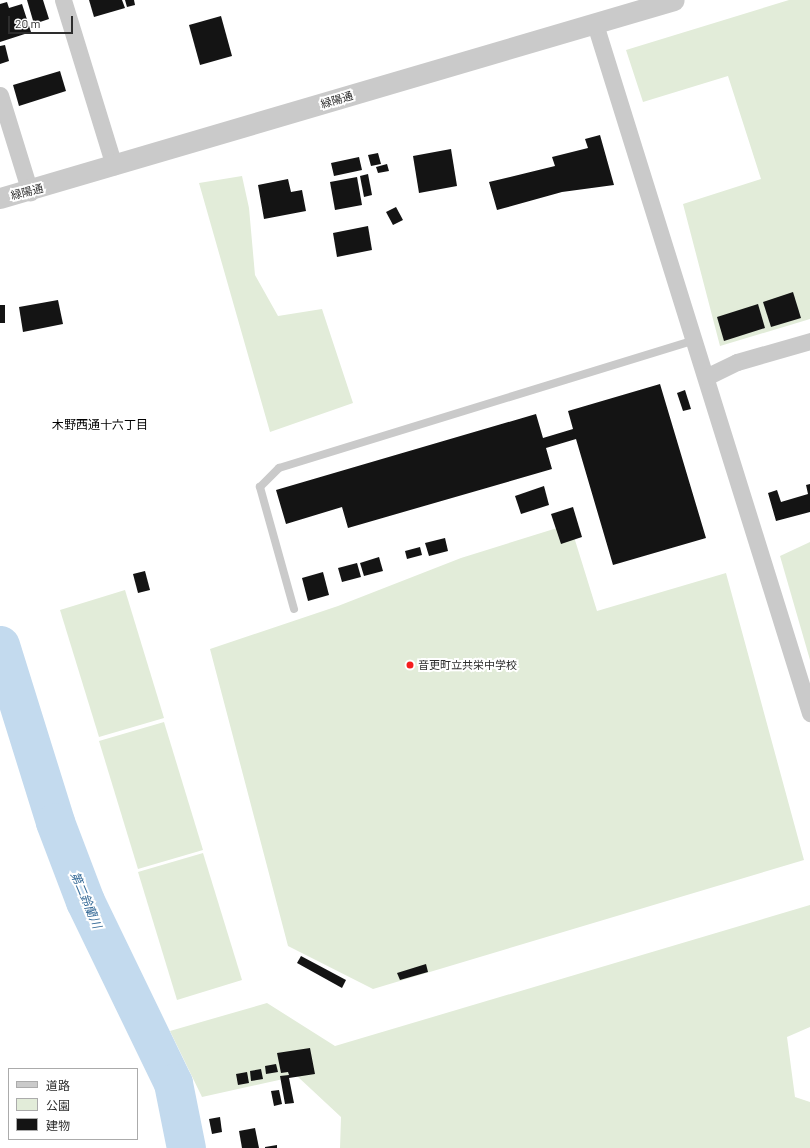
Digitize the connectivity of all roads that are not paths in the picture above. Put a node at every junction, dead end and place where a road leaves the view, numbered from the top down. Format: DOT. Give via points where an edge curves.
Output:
graph roads {
  1 [pos="63,0"];
  2 [pos="673,0"];
  3 [pos="595,24"];
  4 [pos="0,95"];
  5 [pos="114,166"];
  6 [pos="30,192"];
  7 [pos="0,198"];
  8 [pos="694,340"];
  9 [pos="810,341"];
  10 [pos="706,377"];
  11 [pos="294,610"];
  12 [pos="810,713"];
  1 -- 5 [label="street"];
  2 -- 3 [label="street, 緑陽通"];
  3 -- 5 [label="street, 緑陽通"];
  3 -- 8 [label="street"];
  4 -- 6 [label="street"];
  5 -- 6 [label="street, 緑陽通"];
  6 -- 7 [label="street, 緑陽通"];
  8 -- 10 [label="street"];
  8 -- 11 [label="lane" via="278,468 260,487"];
  9 -- 10 [label="street" via="737,362"];
  10 -- 12 [label="street"];
}
